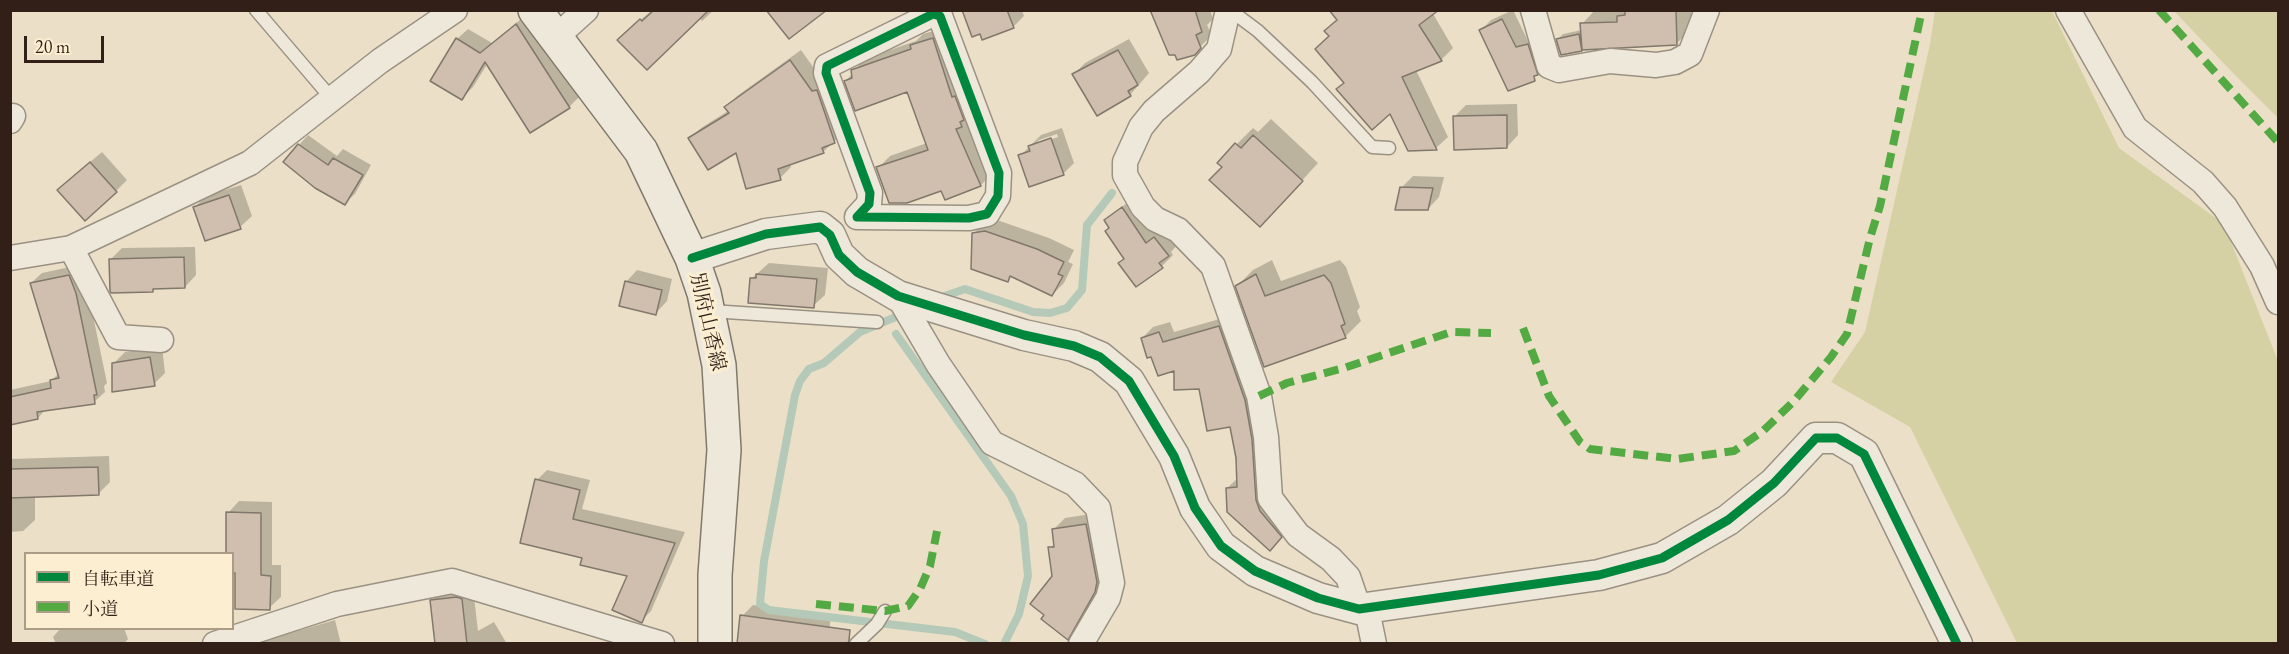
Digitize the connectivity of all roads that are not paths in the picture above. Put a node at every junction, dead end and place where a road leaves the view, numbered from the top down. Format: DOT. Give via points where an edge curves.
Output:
graph roads {
  1 [pos="256,10"];
  2 [pos="455,10"];
  3 [pos="535,10"];
  4 [pos="586,10"];
  5 [pos="1229,10"];
  6 [pos="1533,10"];
  7 [pos="1707,10"];
  8 [pos="2068,10"];
  9 [pos="555,38"];
  10 [pos="332,99"];
  11 [pos="1389,148"];
  12 [pos="858,217"];
  13 [pos="820,227"];
  14 [pos="71,248"];
  15 [pos="10,258"];
  16 [pos="692,258"];
  17 [pos="898,296"];
  18 [pos="2278,302"];
  19 [pos="709,311"];
  20 [pos="877,322"];
  21 [pos="161,340"];
  22 [pos="1363,610"];
  23 [pos="885,611"];
  24 [pos="215,644"];
  25 [pos="662,644"];
  26 [pos="715,644"];
  27 [pos="856,644"];
  28 [pos="1081,644"];
  29 [pos="1374,644"];
  30 [pos="1957,644"];
  1 -- 10 [label="lane"];
  2 -- 10 [label="street"];
  3 -- 9 [label="main road, 別府山香線"];
  4 -- 9 [label="street"];
  5 -- 11 [label="lane" via="1312,82 1372,147"];
  5 -- 22 [label="street" via="1219,49 1141,127 1125,162 1125,176 1143,207 1155,219 1178,230 1213,266 1259,396 1270,498 1298,536 1331,559 1348,577"];
  6 -- 7 [label="street" via="1549,66 1559,70 1610,61 1656,65 1675,62 1690,54"];
  8 -- 18 [label="street" via="2135,128 2203,182 2225,207 2262,266"];
  9 -- 16 [label="main road, 別府山香線" via="641,151"];
  10 -- 14 [label="street" via="250,163"];
  12 -- 12 [label="street" via="969,218 987,214 999,196 999,173 940,16 933,14 827,66 826,73 870,192 869,204"];
  12 -- 13 [label="street"];
  13 -- 16 [label="street" via="766,234"];
  13 -- 17 [label="street" via="830,235 839,255 857,272"];
  14 -- 15 [label="street"];
  14 -- 21 [label="street" via="118,337"];
  16 -- 19 [label="main road, 別府山香線"];
  17 -- 22 [label="street" via="1074,346 1108,362 1129,381 1174,456 1195,508 1221,546 1255,571 1318,598"];
  17 -- 28 [label="street" via="992,443 1075,484 1098,508 1112,583 1108,598"];
  19 -- 20 [label="lane"];
  19 -- 26 [label="main road, 別府山香線" via="719,365 724,450 715,575"];
  22 -- 29 [label="street"];
  22 -- 30 [label="street" via="1599,575 1662,558 1728,520 1774,483 1816,438 1836,438 1864,454"];
  23 -- 27 [label="lane"];
  24 -- 25 [label="street" via="337,604 452,581"];
}
